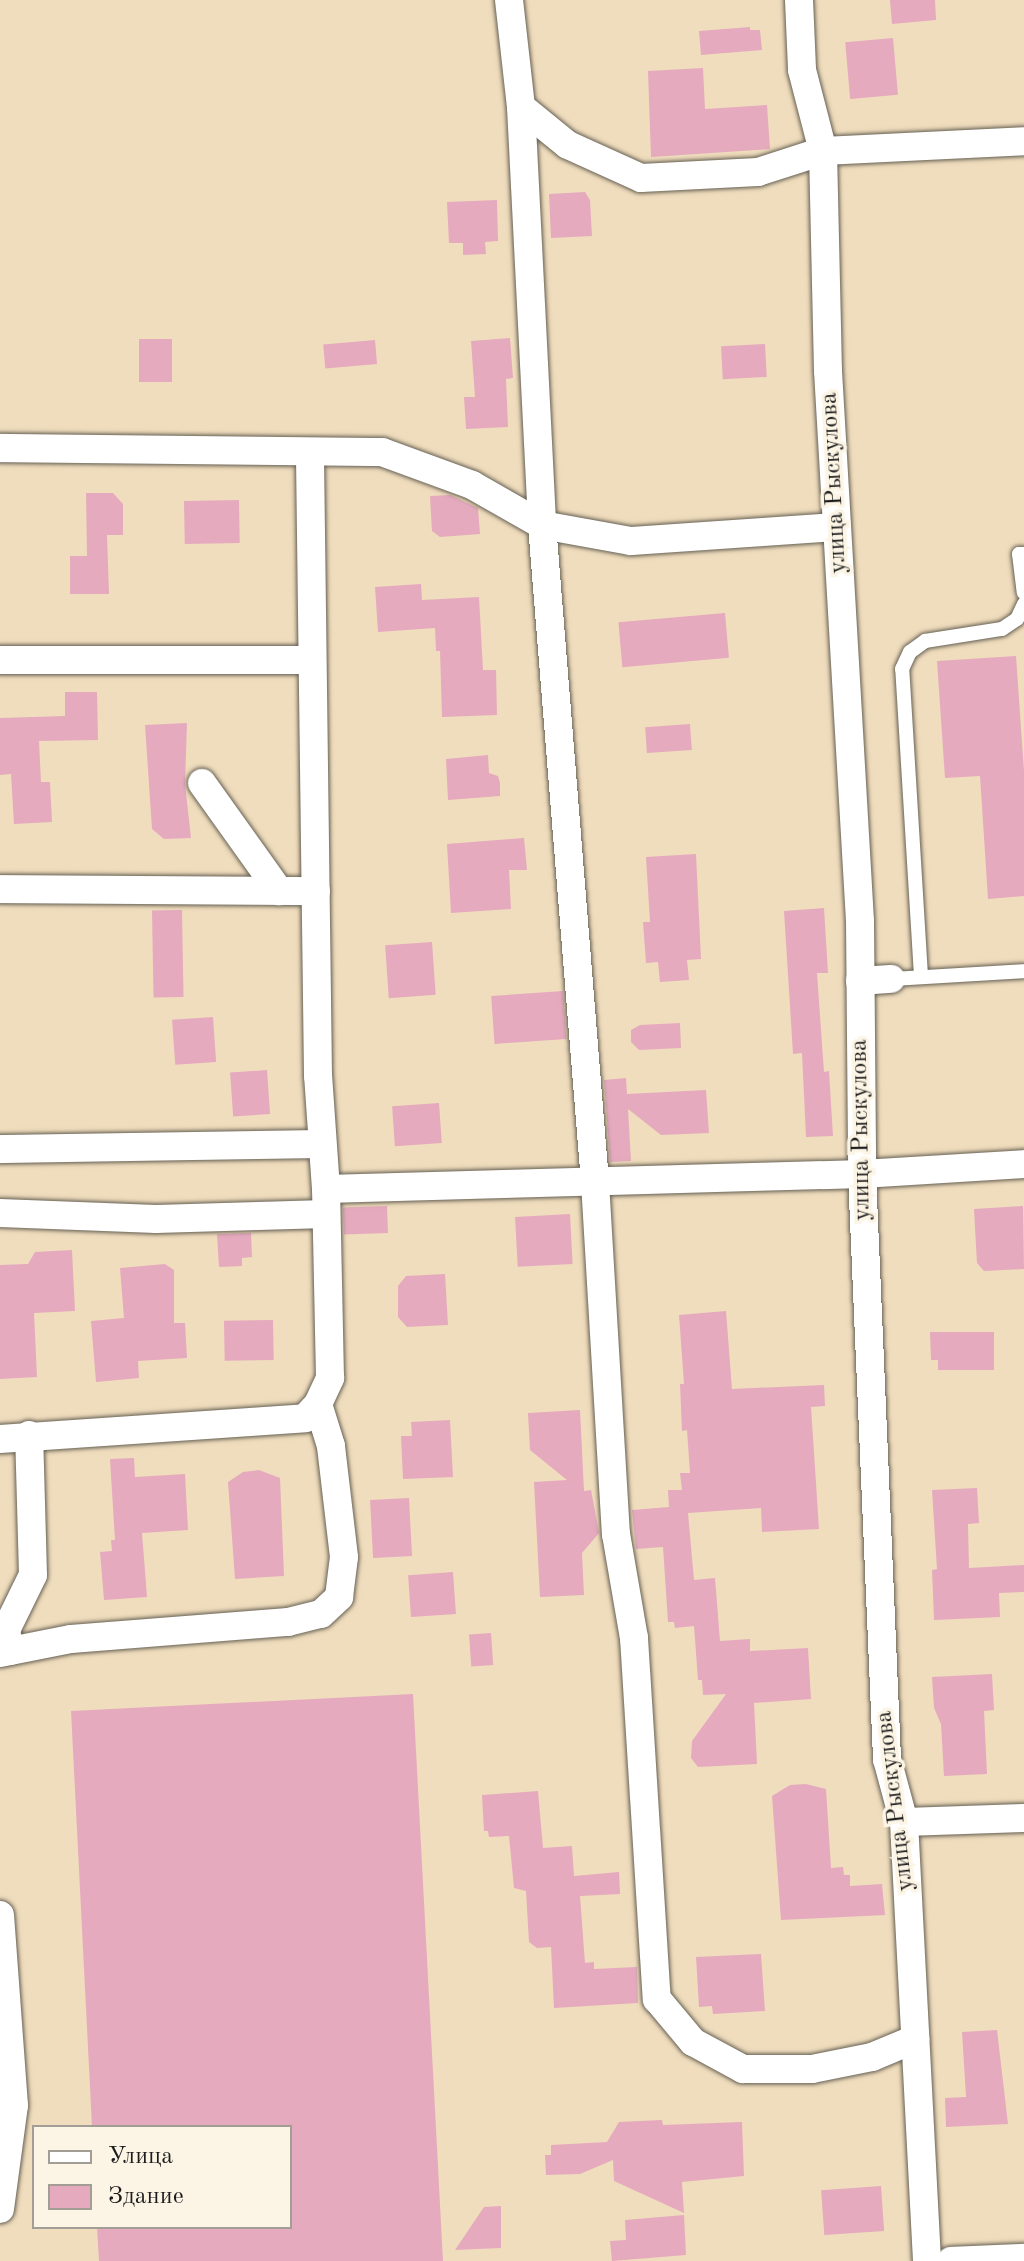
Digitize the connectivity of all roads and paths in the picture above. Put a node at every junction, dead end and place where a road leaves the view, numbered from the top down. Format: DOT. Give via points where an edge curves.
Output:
graph roads {
  1 [pos="509,0"];
  2 [pos="799,0"];
  3 [pos="521,107"];
  4 [pos="1024,141"];
  5 [pos="823,151"];
  6 [pos="0,448"];
  7 [pos="310,454"];
  8 [pos="542,525"];
  9 [pos="837,527"];
  10 [pos="1024,554"];
  11 [pos="1024,593"];
  12 [pos="1024,604"];
  13 [pos="0,660"];
  14 [pos="312,660"];
  15 [pos="202,783"];
  16 [pos="0,889"];
  17 [pos="279,891"];
  18 [pos="316,891"];
  19 [pos="1024,971"];
  20 [pos="921,976"];
  21 [pos="891,979"];
  22 [pos="860,981"];
  23 [pos="322,1144"];
  24 [pos="0,1149"];
  25 [pos="1024,1164"];
  26 [pos="862,1174"];
  27 [pos="595,1182"];
  28 [pos="326,1201"];
  29 [pos="0,1213"];
  30 [pos="318,1404"];
  31 [pos="29,1435"];
  32 [pos="0,1439"];
  33 [pos="5,1652"];
  34 [pos="1024,1818"];
  35 [pos="904,1822"];
  36 [pos="0,1915"];
  37 [pos="1,1947"];
  38 [pos="915,2039"];
  39 [pos="0,2209"];
  40 [pos="1024,2258"];
  41 [pos="927,2261"];
  42 [pos="951,2261"];
  1 -- 3 [label="street"];
  2 -- 5 [label="street, улица Рыскулова" via="802,70"];
  3 -- 5 [label="street" via="568,145 641,178 758,172"];
  3 -- 8 [label="street"];
  4 -- 5 [label="street"];
  5 -- 9 [label="street, улица Рыскулова"];
  6 -- 7 [label="street"];
  7 -- 8 [label="street" via="382,452 472,485"];
  7 -- 14 [label="street"];
  8 -- 9 [label="street" via="631,541"];
  8 -- 27 [label="street"];
  9 -- 22 [label="street, улица Рыскулова"];
  10 -- 11 [label="lane" via="1019,554"];
  12 -- 20 [label="lane" via="1017,619 1002,629 925,641 910,652 902,669"];
  13 -- 14 [label="street"];
  14 -- 18 [label="street"];
  15 -- 17 [label="street"];
  16 -- 17 [label="street"];
  17 -- 18 [label="street"];
  18 -- 23 [label="street"];
  19 -- 20 [label="lane"];
  20 -- 21 [label="lane"];
  21 -- 22 [label="street"];
  22 -- 26 [label="street, улица Рыскулова"];
  23 -- 24 [label="street"];
  23 -- 28 [label="street"];
  25 -- 26 [label="street"];
  26 -- 27 [label="street"];
  26 -- 35 [label="street, улица Рыскулова" via="887,1759"];
  27 -- 28 [label="street"];
  27 -- 38 [label="street" via="616,1534 634,1638 657,1999 693,2042 743,2069 812,2069 872,2057"];
  28 -- 29 [label="street" via="156,1219"];
  28 -- 30 [label="street" via="331,1365"];
  30 -- 31 [label="street" via="305,1418"];
  30 -- 33 [label="street" via="331,1446 344,1557 339,1597 321,1614 288,1622 71,1639"];
  31 -- 32 [label="street"];
  31 -- 33 [label="street" via="33,1575 6,1630"];
  34 -- 35 [label="street"];
  35 -- 38 [label="street, улица Рыскулова"];
  36 -- 37 [label="street"];
  37 -- 39 [label="street" via="14,2105"];
  38 -- 41 [label="street, улица Рыскулова"];
  40 -- 42 [label="street"];
}
